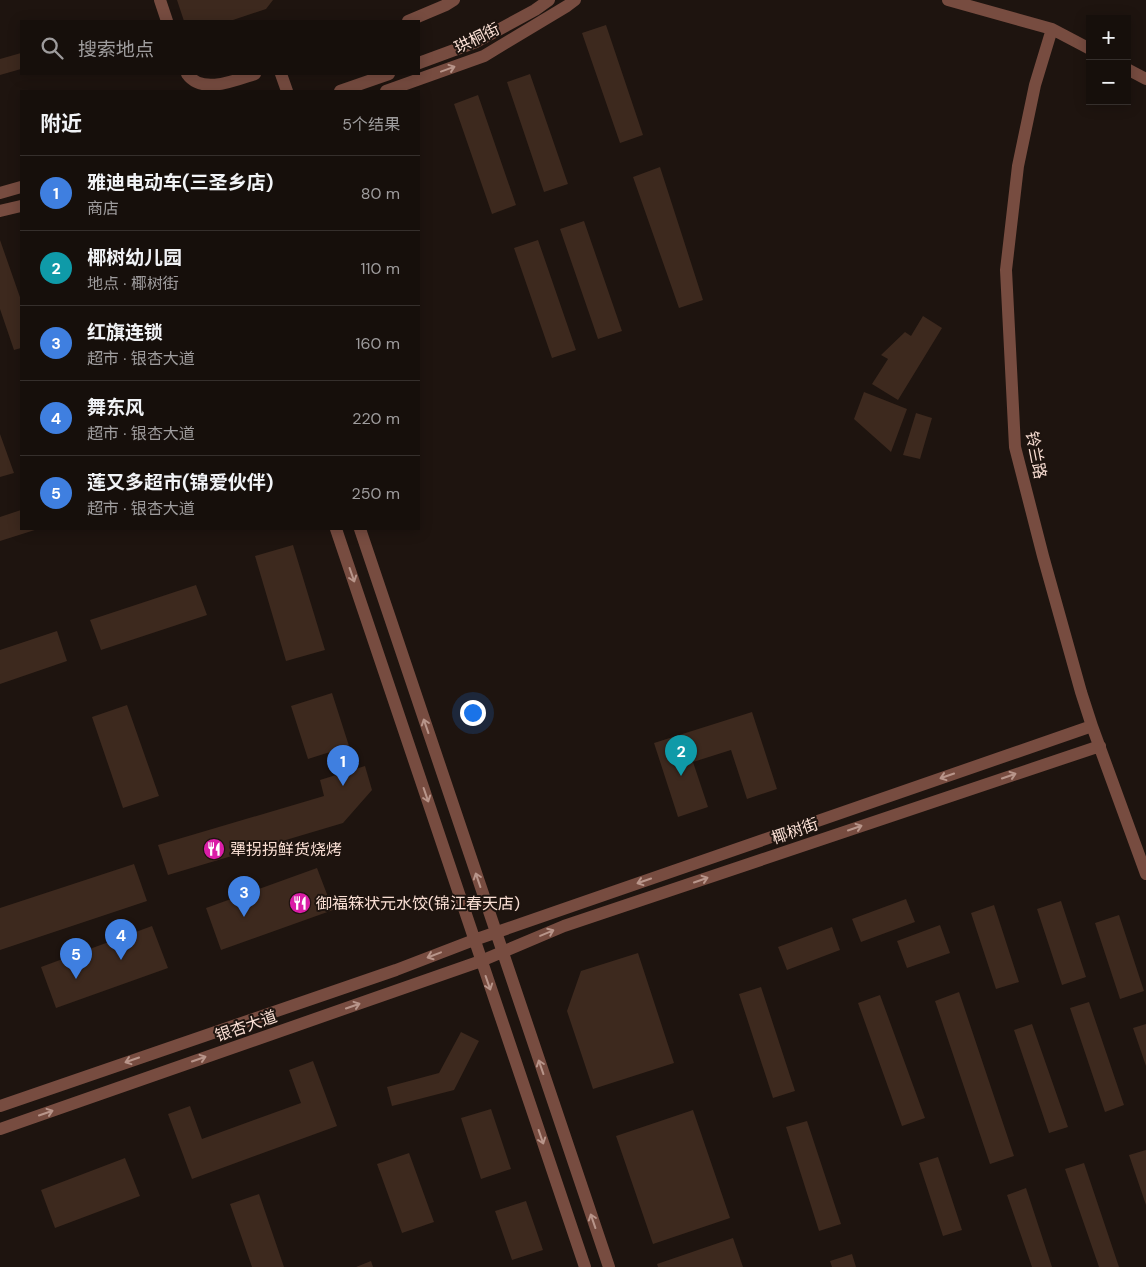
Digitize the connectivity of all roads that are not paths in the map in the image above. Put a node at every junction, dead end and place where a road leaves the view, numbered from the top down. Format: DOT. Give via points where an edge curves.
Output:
graph roads {
  1 [pos="160,0"];
  2 [pos="454,0"];
  3 [pos="549,0"];
  4 [pos="575,0"];
  5 [pos="948,0"];
  6 [pos="166,20"];
  7 [pos="410,20"];
  8 [pos="1052,30"];
  9 [pos="1086,47"];
  10 [pos="420,63"];
  11 [pos="1131,71"];
  12 [pos="188,75"];
  13 [pos="252,75"];
  14 [pos="281,75"];
  15 [pos="386,75"];
  16 [pos="1146,79"];
  17 [pos="287,90"];
  18 [pos="343,90"];
  19 [pos="389,90"];
  20 [pos="20,187"];
  21 [pos="0,192"];
  22 [pos="20,206"];
  23 [pos="0,211"];
  24 [pos="336,530"];
  25 [pos="360,530"];
  26 [pos="1092,726"];
  27 [pos="1100,746"];
  28 [pos="1146,874"];
  29 [pos="496,932"];
  30 [pos="474,940"];
  31 [pos="502,952"];
  32 [pos="481,961"];
  33 [pos="0,1106"];
  34 [pos="0,1129"];
  35 [pos="585,1267"];
  36 [pos="609,1267"];
  1 -- 6 [label="street"];
  2 -- 7 [label="street"];
  3 -- 10 [label="street, 珙桐街" via="476,42"];
  19 -- 4 [label="street, 珙桐街, one-way" via="484,56"];
  5 -- 8 [label="street"];
  8 -- 9 [label="street"];
  8 -- 26 [label="street, 铃兰路" via="1035,85 1018,166 1006,270 1016,447 1043,556"];
  11 -- 16 [label="street"];
  12 -- 13 [label="street" via="203,84 222,85"];
  14 -- 17 [label="street"];
  15 -- 18 [label="street"];
  20 -- 21 [label="street"];
  22 -- 23 [label="street"];
  24 -- 30 [label="street, one-way"];
  29 -- 25 [label="street, one-way"];
  26 -- 27 [label="street, 铃兰路"];
  26 -- 29 [label="street, 椰树街, one-way"];
  27 -- 28 [label="street, 铃兰路"];
  31 -- 27 [label="street, 椰树街, one-way" via="564,926"];
  29 -- 30 [label="street, 银杏大道"];
  29 -- 31 [label="street"];
  30 -- 32 [label="street"];
  30 -- 33 [label="street, 银杏大道, one-way" via="396,970"];
  31 -- 32 [label="street, 银杏大道"];
  36 -- 31 [label="street, one-way"];
  34 -- 32 [label="street, 银杏大道, one-way"];
  32 -- 35 [label="street, one-way"];
}
